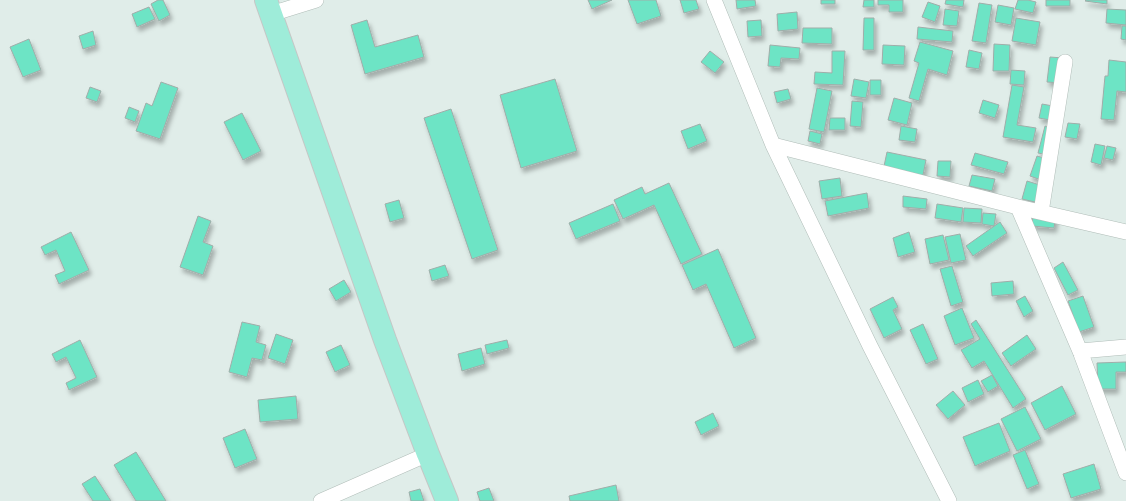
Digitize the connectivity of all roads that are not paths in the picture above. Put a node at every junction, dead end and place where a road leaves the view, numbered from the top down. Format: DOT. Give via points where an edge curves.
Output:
graph roads {
  1 [pos="316,0"];
  2 [pos="714,0"];
  3 [pos="268,7"];
  4 [pos="1065,62"];
  5 [pos="773,145"];
  6 [pos="1018,207"];
  7 [pos="1041,212"];
  8 [pos="1126,232"];
  9 [pos="1126,347"];
  10 [pos="1080,351"];
  11 [pos="428,454"];
  12 [pos="1126,473"];
  13 [pos="321,501"];
  14 [pos="448,501"];
  15 [pos="949,501"];
  1 -- 3 [label="street"];
  2 -- 5 [label="street"];
  3 -- 11 [label="main road" via="385,340"];
  4 -- 7 [label="street"];
  5 -- 6 [label="street"];
  5 -- 15 [label="street" via="870,346"];
  6 -- 7 [label="street"];
  6 -- 10 [label="street"];
  7 -- 8 [label="street"];
  9 -- 10 [label="street"];
  10 -- 12 [label="street"];
  11 -- 13 [label="street"];
  11 -- 14 [label="main road"];
}
